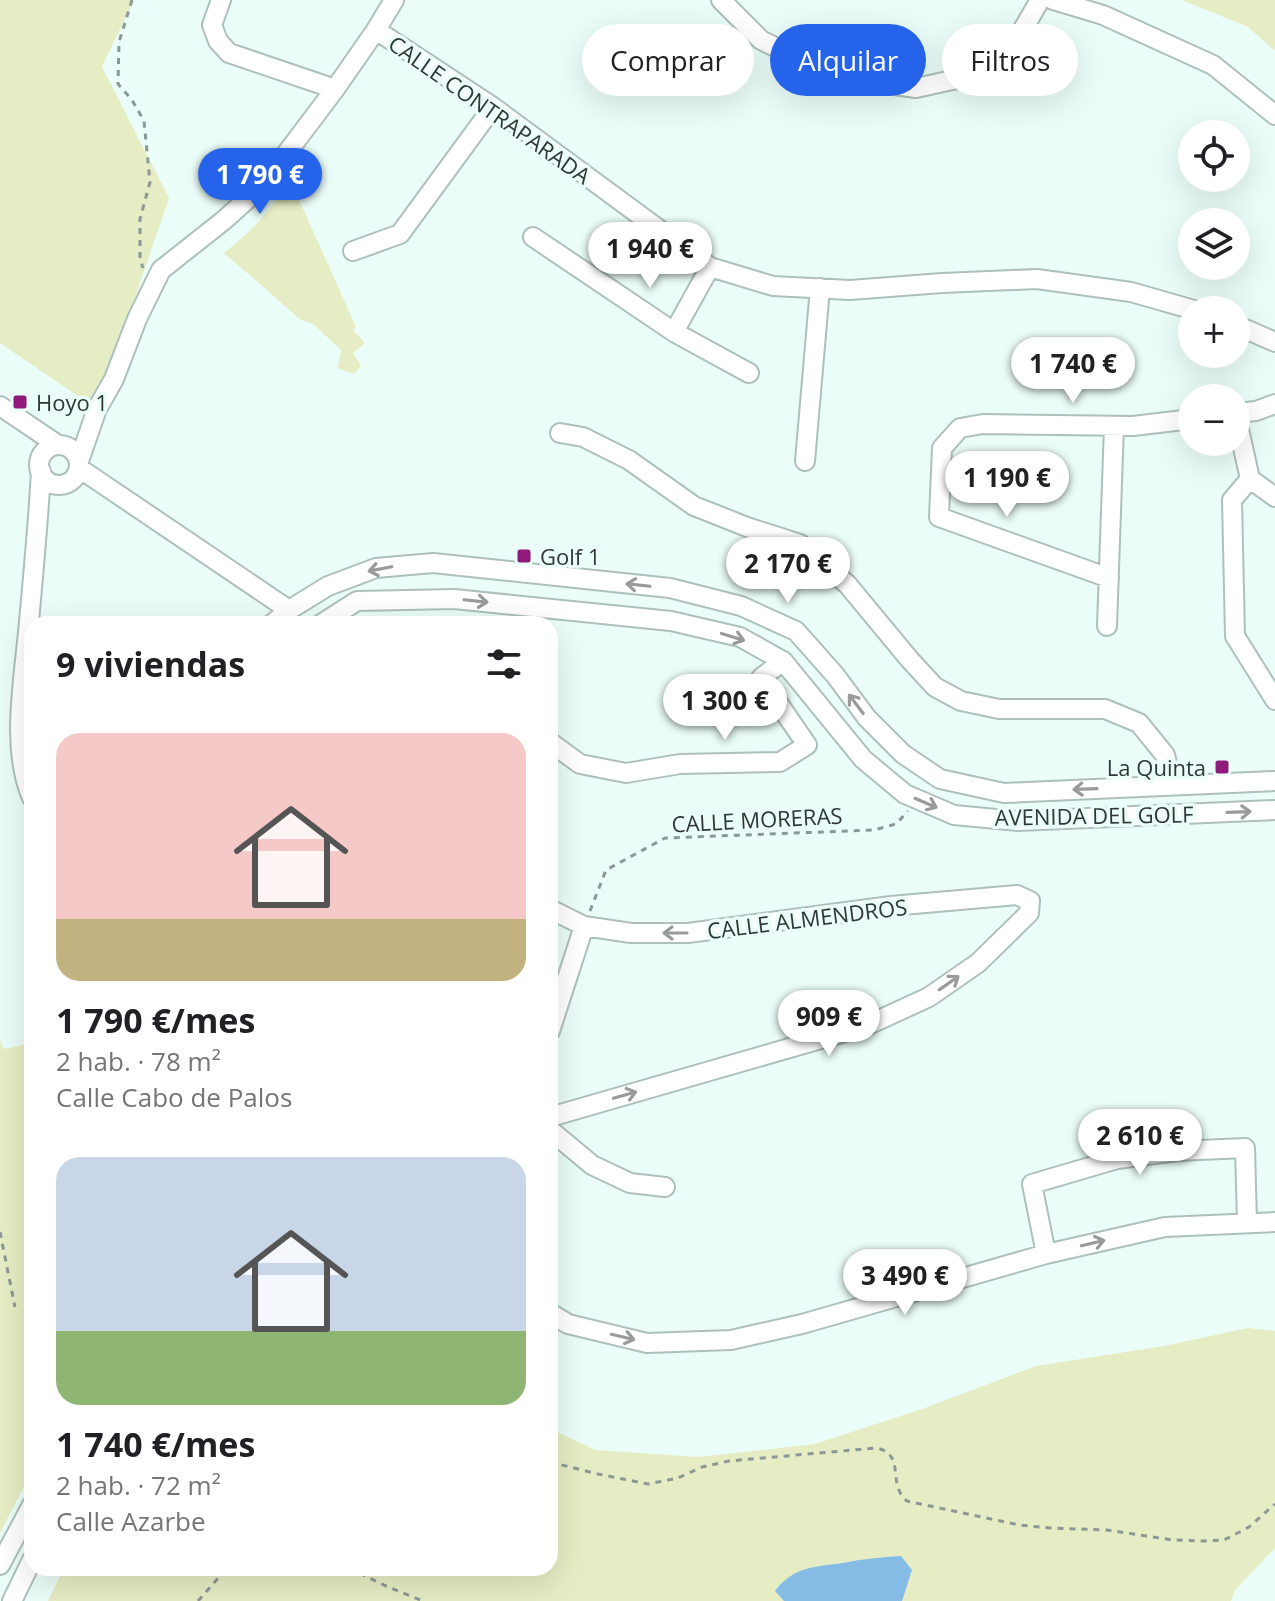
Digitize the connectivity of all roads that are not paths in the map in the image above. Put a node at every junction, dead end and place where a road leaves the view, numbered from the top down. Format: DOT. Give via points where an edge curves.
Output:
graph roads {
  1 [pos="221,0"];
  2 [pos="394,0"];
  3 [pos="721,0"];
  4 [pos="1040,0"];
  5 [pos="1053,0"];
  6 [pos="376,30"];
  7 [pos="335,89"];
  8 [pos="493,107"];
  9 [pos="1275,115"];
  10 [pos="533,237"];
  11 [pos="353,251"];
  12 [pos="710,267"];
  13 [pos="820,288"];
  14 [pos="1178,305"];
  15 [pos="1250,331"];
  16 [pos="674,332"];
  17 [pos="1275,342"];
  18 [pos="749,373"];
  19 [pos="1275,404"];
  20 [pos="0,406"];
  21 [pos="97,409"];
  22 [pos="1250,412"];
  23 [pos="21,421"];
  24 [pos="1178,421"];
  25 [pos="1114,426"];
  26 [pos="560,433"];
  27 [pos="61,446"];
  28 [pos="1245,456"];
  29 [pos="805,461"];
  30 [pos="79,464"];
  31 [pos="41,465"];
  32 [pos="1250,479"];
  33 [pos="61,485"];
  34 [pos="1275,497"];
  35 [pos="38,516"];
  36 [pos="1109,578"];
  37 [pos="289,610"];
  38 [pos="29,616"];
  39 [pos="282,616"];
  40 [pos="334,616"];
  41 [pos="1107,626"];
  42 [pos="783,661"];
  43 [pos="24,674"];
  44 [pos="1275,700"];
  45 [pos="558,748"];
  46 [pos="24,770"];
  47 [pos="1275,781"];
  48 [pos="1173,785"];
  49 [pos="1275,810"];
  50 [pos="558,913"];
  51 [pos="584,926"];
  52 [pos="558,1006"];
  53 [pos="558,1115"];
  54 [pos="558,1137"];
  55 [pos="665,1187"];
  56 [pos="1275,1222"];
  57 [pos="1247,1223"];
  58 [pos="1046,1254"];
  59 [pos="558,1318"];
  60 [pos="24,1520"];
  61 [pos="0,1565"];
  62 [pos="24,1576"];
  63 [pos="12,1601"];
  1 -- 7 [label="street" via="212,25 229,53"];
  2 -- 6 [label="street"];
  3 -- 4 [label="street" via="761,40 836,77 916,88 980,74 1019,36"];
  5 -- 9 [label="street" via="1103,15 1213,65"];
  6 -- 7 [label="street"];
  6 -- 8 [label="street, CALLE CONTRAPARADA"];
  7 -- 21 [label="street" via="262,186 161,270"];
  8 -- 11 [label="street" via="400,234"];
  8 -- 12 [label="street, CALLE CONTRAPARADA"];
  10 -- 16 [label="street"];
  12 -- 13 [label="street, CALLE CONTRAPARADA" via="773,286"];
  12 -- 16 [label="street"];
  13 -- 14 [label="street, CALLE CONTRAPARADA" via="1037,279 1131,292"];
  13 -- 29 [label="street"];
  15 -- 17 [label="street"];
  16 -- 18 [label="street"];
  19 -- 22 [label="street"];
  20 -- 23 [label="street"];
  21 -- 27 [label="street"];
  21 -- 30 [label="street"];
  23 -- 27 [label="street"];
  23 -- 31 [label="street"];
  24 -- 25 [label="street"];
  25 -- 36 [label="street"];
  25 -- 36 [label="street" via="960,428 942,448 939,517"];
  26 -- 48 [label="street" via="583,437 629,460 694,506 800,544 847,584 935,687 961,701 999,709 1105,709 1139,723 1165,755"];
  27 -- 30 [label="street" via="74,451"];
  27 -- 31 [label="street" via="47,449"];
  28 -- 32 [label="street"];
  30 -- 33 [label="street" via="73,479"];
  30 -- 37 [label="street"];
  31 -- 33 [label="street" via="49,482"];
  31 -- 35 [label="street"];
  32 -- 34 [label="street"];
  32 -- 44 [label="street" via="1232,500 1235,636"];
  33 -- 35 [label="street"];
  35 -- 38 [label="street"];
  36 -- 41 [label="street"];
  37 -- 39 [label="street, AVENIDA DEL GOLF"];
  48 -- 37 [label="street, AVENIDA DEL GOLF, one-way" via="1004,793 940,779 903,754 867,718 796,631 741,606 670,588 433,563 376,568 328,586"];
  40 -- 42 [label="street, AVENIDA DEL GOLF, one-way" via="357,601 454,599 671,621 740,637"];
  42 -- 45 [label="street" via="761,678 807,745 780,762 680,764 626,773 580,764"];
  42 -- 49 [label="street, AVENIDA DEL GOLF, one-way" via="863,759 905,794 954,815 1018,821"];
  43 -- 46 [label="street"];
  47 -- 48 [label="street, AVENIDA DEL GOLF"];
  50 -- 51 [label="street, CALLE ALMENDROS"];
  51 -- 52 [label="street"];
  53 -- 51 [label="street, CALLE ALMENDROS, one-way" via="866,1026 929,997 978,963 1029,913 1030,901 1017,895 891,906 688,933"];
  54 -- 55 [label="street" via="592,1165 630,1183"];
  56 -- 57 [label="street"];
  58 -- 57 [label="street, one-way" via="1165,1227"];
  57 -- 58 [label="street" via="1245,1148 1117,1159 1032,1184"];
  59 -- 58 [label="street, one-way" via="647,1343 731,1340"];
  60 -- 61 [label="street"];
  62 -- 63 [label="street"];
}
